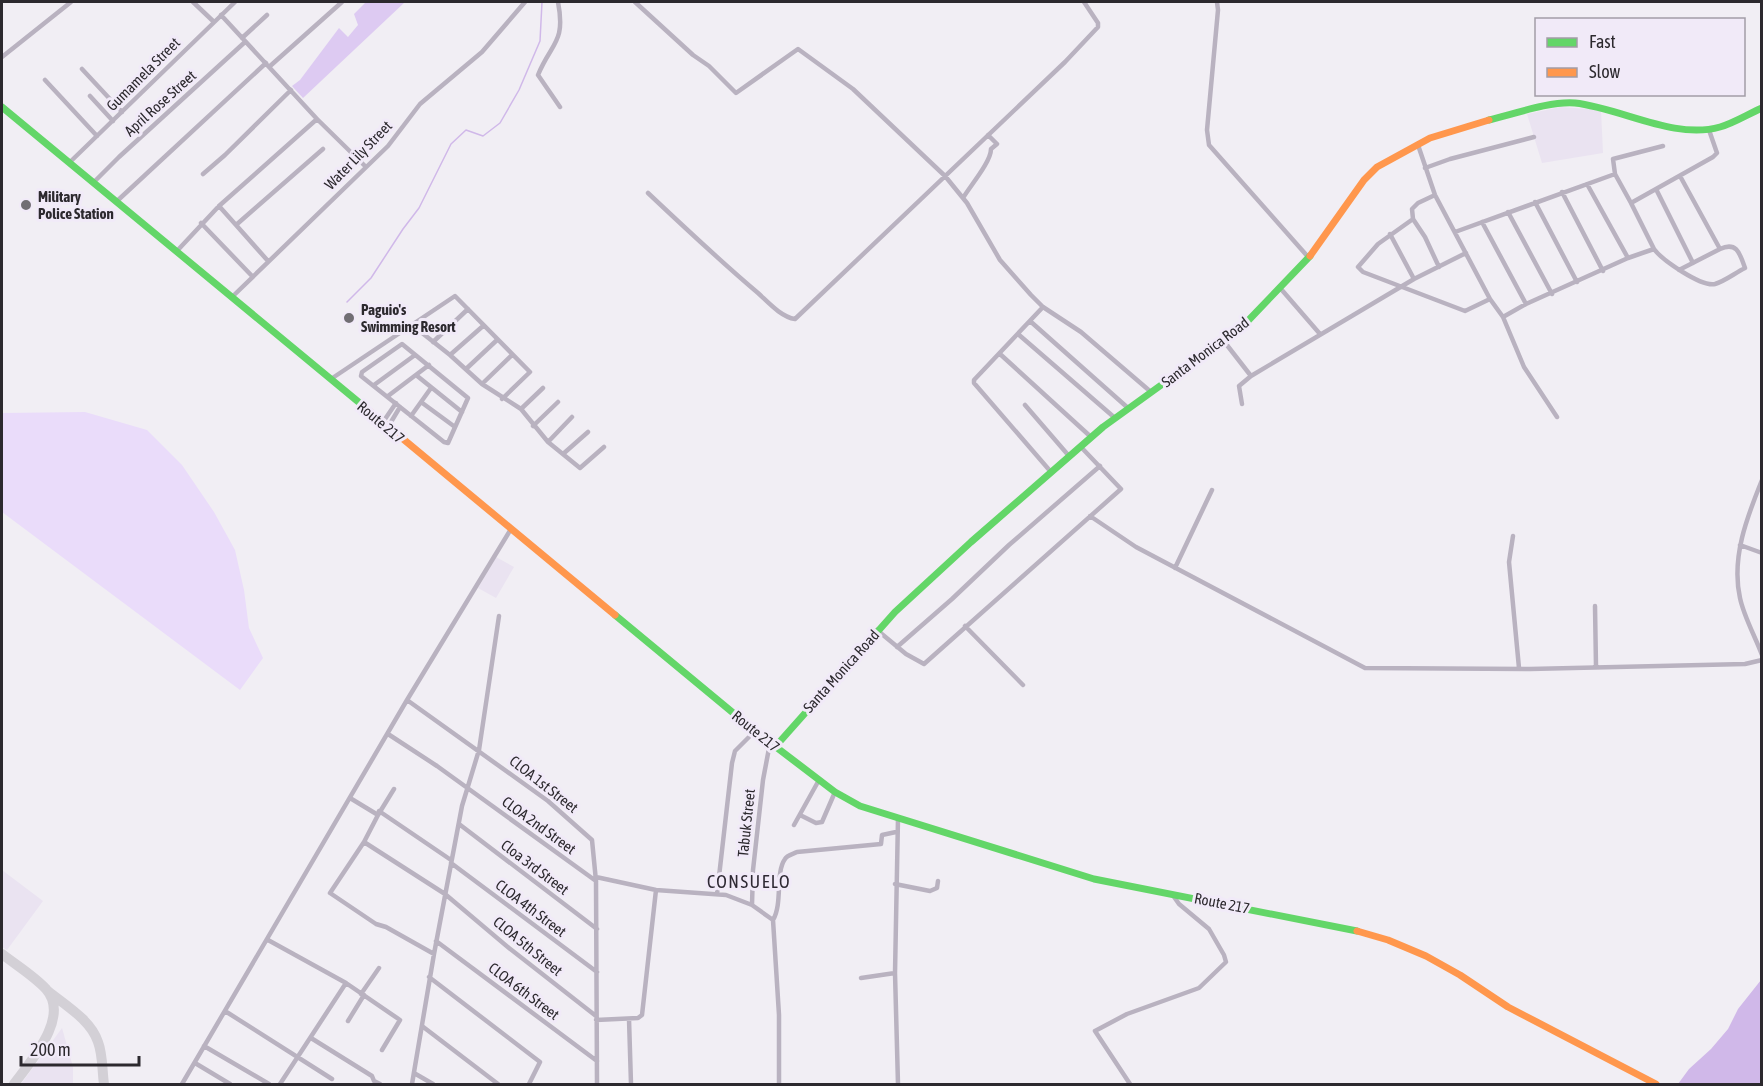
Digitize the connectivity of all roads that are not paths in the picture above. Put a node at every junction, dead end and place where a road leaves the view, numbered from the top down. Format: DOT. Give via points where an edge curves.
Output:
graph roads {
  1 [pos="71,2"];
  2 [pos="193,2"];
  3 [pos="235,2"];
  4 [pos="342,2"];
  5 [pos="525,2"];
  6 [pos="558,2"];
  7 [pos="1084,2"];
  8 [pos="1217,2"];
  9 [pos="639,3"];
  10 [pos="221,15"];
  11 [pos="267,15"];
  12 [pos="213,21"];
  13 [pos="244,40"];
  14 [pos="2,57"];
  15 [pos="267,65"];
  16 [pos="82,69"];
  17 [pos="45,80"];
  18 [pos="291,90"];
  19 [pos="90,96"];
  20 [pos="2,107"];
  21 [pos="561,107"];
  22 [pos="1761,108"];
  23 [pos="122,112"];
  24 [pos="317,119"];
  25 [pos="112,121"];
  26 [pos="1709,130"];
  27 [pos="988,135"];
  28 [pos="97,136"];
  29 [pos="1534,137"];
  30 [pos="1418,145"];
  31 [pos="1663,146"];
  32 [pos="323,149"];
  33 [pos="68,164"];
  34 [pos="366,167"];
  35 [pos="1425,168"];
  36 [pos="203,174"];
  37 [pos="1615,174"];
  38 [pos="945,176"];
  39 [pos="1680,176"];
  40 [pos="92,184"];
  41 [pos="1587,184"];
  42 [pos="1656,189"];
  43 [pos="1562,192"];
  44 [pos="648,193"];
  45 [pos="1435,195"];
  46 [pos="963,198"];
  47 [pos="1535,202"];
  48 [pos="1631,202"];
  49 [pos="115,203"];
  50 [pos="219,206"];
  51 [pos="1508,212"];
  52 [pos="1413,219"];
  53 [pos="1482,222"];
  54 [pos="201,223"];
  55 [pos="236,225"];
  56 [pos="1455,232"];
  57 [pos="1390,234"];
  58 [pos="1654,249"];
  59 [pos="1720,249"];
  60 [pos="176,252"];
  61 [pos="1466,253"];
  62 [pos="1309,258"];
  63 [pos="1628,258"];
  64 [pos="268,261"];
  65 [pos="1694,263"];
  66 [pos="1439,267"];
  67 [pos="1679,270"];
  68 [pos="1603,271"];
  69 [pos="252,276"];
  70 [pos="1414,279"];
  71 [pos="1577,282"];
  72 [pos="1403,286"];
  73 [pos="1281,289"];
  74 [pos="1552,294"];
  75 [pos="231,298"];
  76 [pos="1490,299"];
  77 [pos="1526,304"];
  78 [pos="1043,307"];
  79 [pos="468,309"];
  80 [pos="1503,317"];
  81 [pos="1030,321"];
  82 [pos="412,325"];
  83 [pos="483,326"];
  84 [pos="1018,334"];
  85 [pos="1320,334"];
  86 [pos="497,340"];
  87 [pos="1223,340"];
  88 [pos="433,342"];
  89 [pos="1000,354"];
  90 [pos="415,355"];
  91 [pos="450,355"];
  92 [pos="512,355"];
  93 [pos="429,366"];
  94 [pos="466,369"];
  95 [pos="416,375"];
  96 [pos="1251,376"];
  97 [pos="331,380"];
  98 [pos="482,384"];
  99 [pos="374,385"];
  100 [pos="431,388"];
  101 [pos="543,388"];
  102 [pos="1151,392"];
  103 [pos="388,396"];
  104 [pos="502,399"];
  105 [pos="421,402"];
  106 [pos="558,402"];
  107 [pos="1242,404"];
  108 [pos="398,405"];
  109 [pos="1025,405"];
  110 [pos="1128,408"];
  111 [pos="521,409"];
  112 [pos="462,412"];
  113 [pos="411,416"];
  114 [pos="572,417"];
  115 [pos="1557,417"];
  116 [pos="1115,418"];
  117 [pos="385,425"];
  118 [pos="533,426"];
  119 [pos="455,427"];
  120 [pos="588,432"];
  121 [pos="1091,437"];
  122 [pos="548,442"];
  123 [pos="604,447"];
  124 [pos="1080,447"];
  125 [pos="563,454"];
  126 [pos="1069,456"];
  127 [pos="1100,466"];
  128 [pos="1051,472"];
  129 [pos="1761,480"];
  130 [pos="1212,490"];
  131 [pos="1090,516"];
  132 [pos="511,529"];
  133 [pos="1513,536"];
  134 [pos="1740,545"];
  135 [pos="1761,553"];
  136 [pos="1175,568"];
  137 [pos="1595,606"];
  138 [pos="499,616"];
  139 [pos="965,626"];
  140 [pos="878,630"];
  141 [pos="897,647"];
  142 [pos="1761,655"];
  143 [pos="1761,660"];
  144 [pos="1596,667"];
  145 [pos="1519,668"];
  146 [pos="1023,685"];
  147 [pos="407,700"];
  148 [pos="755,731"];
  149 [pos="388,734"];
  150 [pos="773,745"];
  151 [pos="479,750"];
  152 [pos="819,780"];
  153 [pos="467,788"];
  154 [pos="394,789"];
  155 [pos="835,792"];
  156 [pos="350,798"];
  157 [pos="379,813"];
  158 [pos="800,815"];
  159 [pos="898,818"];
  160 [pos="459,824"];
  161 [pos="794,825"];
  162 [pos="897,832"];
  163 [pos="364,842"];
  164 [pos="451,861"];
  165 [pos="596,879"];
  166 [pos="938,881"];
  167 [pos="896,884"];
  168 [pos="656,890"];
  169 [pos="445,894"];
  170 [pos="717,894"];
  171 [pos="1172,894"];
  172 [pos="752,905"];
  173 [pos="772,920"];
  174 [pos="597,929"];
  175 [pos="268,940"];
  176 [pos="436,941"];
  177 [pos="434,954"];
  178 [pos="379,968"];
  179 [pos="597,972"];
  180 [pos="895,973"];
  181 [pos="429,977"];
  182 [pos="861,978"];
  183 [pos="346,983"];
  184 [pos="363,994"];
  185 [pos="225,1011"];
  186 [pos="596,1018"];
  187 [pos="630,1019"];
  188 [pos="348,1021"];
  189 [pos="422,1026"];
  190 [pos="311,1038"];
  191 [pos="204,1046"];
  192 [pos="382,1050"];
  193 [pos="298,1058"];
  194 [pos="597,1061"];
  195 [pos="195,1062"];
  196 [pos="414,1073"];
  197 [pos="332,1079"];
  198 [pos="183,1084"];
  199 [pos="230,1084"];
  200 [pos="269,1084"];
  201 [pos="280,1084"];
  202 [pos="380,1084"];
  203 [pos="412,1084"];
  204 [pos="433,1084"];
  205 [pos="498,1084"];
  206 [pos="529,1084"];
  207 [pos="597,1084"];
  208 [pos="632,1084"];
  209 [pos="779,1084"];
  210 [pos="898,1084"];
  211 [pos="1130,1084"];
  212 [pos="1656,1084"];
  1 -- 14 [label="street"];
  2 -- 12 [label="street"];
  3 -- 10 [label="street, Gumamela Street"];
  4 -- 15 [label="street"];
  5 -- 34 [label="street, Water Lily Street" via="482,52 416,108 388,146"];
  6 -- 21 [label="street" via="558,41 538,75"];
  7 -- 27 [label="street" via="1098,27"];
  8 -- 62 [label="street" via="1209,145"];
  9 -- 38 [label="street" via="736,93 800,49 853,89"];
  10 -- 12 [label="street, Gumamela Street"];
  10 -- 13 [label="street"];
  11 -- 13 [label="street, April Rose Street"];
  12 -- 23 [label="street, Gumamela Street"];
  13 -- 15 [label="street"];
  13 -- 40 [label="street, April Rose Street"];
  15 -- 18 [label="street"];
  15 -- 49 [label="street"];
  16 -- 23 [label="street"];
  17 -- 28 [label="street"];
  18 -- 24 [label="street"];
  18 -- 36 [label="street"];
  19 -- 25 [label="street"];
  20 -- 33 [label="main road, Route 217"];
  22 -- 26 [label="main road, Santa Monica Road"];
  23 -- 25 [label="street, Gumamela Street"];
  24 -- 34 [label="street"];
  24 -- 50 [label="street"];
  25 -- 28 [label="street, Gumamela Street"];
  26 -- 30 [label="main road, Santa Monica Road" via="1672,128 1613,110 1552,105 1490,120"];
  26 -- 39 [label="street" via="1717,153"];
  27 -- 38 [label="street"];
  27 -- 46 [label="street" via="997,144"];
  28 -- 33 [label="street, Gumamela Street"];
  29 -- 35 [label="street"];
  30 -- 35 [label="street"];
  30 -- 62 [label="main road, Santa Monica Road" via="1374,169"];
  31 -- 37 [label="street" via="1613,159"];
  32 -- 55 [label="street"];
  33 -- 40 [label="main road, Route 217"];
  34 -- 64 [label="street, Water Lily Street"];
  35 -- 45 [label="street"];
  37 -- 41 [label="street"];
  37 -- 48 [label="street"];
  38 -- 44 [label="street" via="795,319 784,316"];
  38 -- 46 [label="street"];
  39 -- 42 [label="street"];
  39 -- 59 [label="street"];
  40 -- 49 [label="main road, Route 217"];
  41 -- 43 [label="street"];
  41 -- 63 [label="street"];
  42 -- 48 [label="street"];
  42 -- 65 [label="street"];
  43 -- 47 [label="street"];
  43 -- 68 [label="street"];
  45 -- 52 [label="street" via="1412,209"];
  45 -- 56 [label="street"];
  46 -- 78 [label="street" via="1000,260"];
  47 -- 51 [label="street"];
  47 -- 71 [label="street"];
  48 -- 58 [label="street"];
  49 -- 60 [label="main road, Route 217"];
  50 -- 54 [label="street"];
  50 -- 55 [label="street"];
  51 -- 53 [label="street"];
  51 -- 74 [label="street"];
  52 -- 57 [label="street"];
  52 -- 66 [label="street"];
  53 -- 56 [label="street"];
  53 -- 77 [label="street"];
  54 -- 60 [label="street"];
  54 -- 69 [label="street"];
  55 -- 64 [label="street"];
  56 -- 61 [label="street"];
  57 -- 70 [label="street"];
  57 -- 72 [label="street" via="1358,267"];
  58 -- 63 [label="street"];
  58 -- 67 [label="street"];
  59 -- 65 [label="street"];
  59 -- 67 [label="street" via="1735,246 1745,268 1714,284"];
  60 -- 75 [label="main road, Route 217"];
  61 -- 66 [label="street"];
  61 -- 76 [label="street"];
  62 -- 73 [label="main road, Santa Monica Road"];
  63 -- 68 [label="street"];
  64 -- 69 [label="street, Water Lily Street"];
  65 -- 67 [label="street"];
  66 -- 70 [label="street"];
  68 -- 71 [label="street"];
  69 -- 75 [label="street, Water Lily Street"];
  70 -- 72 [label="street"];
  71 -- 74 [label="street"];
  72 -- 76 [label="street" via="1465,311"];
  72 -- 85 [label="street"];
  73 -- 85 [label="street"];
  73 -- 87 [label="main road, Santa Monica Road"];
  74 -- 77 [label="street"];
  75 -- 97 [label="main road, Route 217"];
  76 -- 80 [label="street"];
  77 -- 80 [label="street"];
  78 -- 81 [label="street"];
  78 -- 102 [label="street" via="1081,332"];
  79 -- 82 [label="street" via="455,296"];
  79 -- 83 [label="street"];
  79 -- 88 [label="street"];
  80 -- 115 [label="street" via="1524,367"];
  81 -- 84 [label="street"];
  81 -- 110 [label="street"];
  82 -- 88 [label="street"];
  82 -- 97 [label="street"];
  83 -- 86 [label="street"];
  83 -- 91 [label="street"];
  84 -- 89 [label="street"];
  84 -- 116 [label="street"];
  85 -- 96 [label="street"];
  86 -- 92 [label="street"];
  86 -- 94 [label="street"];
  87 -- 96 [label="street"];
  87 -- 102 [label="main road, Santa Monica Road"];
  88 -- 91 [label="street"];
  89 -- 121 [label="street"];
  89 -- 128 [label="street" via="974,380 974,386"];
  90 -- 93 [label="street"];
  90 -- 99 [label="street"];
  90 -- 99 [label="street" via="400,345 361,374"];
  91 -- 94 [label="street"];
  92 -- 98 [label="street"];
  92 -- 104 [label="street" via="530,372"];
  93 -- 95 [label="street"];
  93 -- 112 [label="street" via="466,396"];
  94 -- 98 [label="street"];
  95 -- 100 [label="street"];
  95 -- 103 [label="street"];
  96 -- 107 [label="street" via="1239,386"];
  97 -- 117 [label="main road, Route 217"];
  98 -- 104 [label="street"];
  99 -- 103 [label="street"];
  100 -- 105 [label="street"];
  100 -- 112 [label="street"];
  101 -- 111 [label="street"];
  102 -- 110 [label="main road, Santa Monica Road"];
  103 -- 108 [label="street"];
  104 -- 111 [label="street"];
  105 -- 113 [label="street"];
  105 -- 119 [label="street"];
  106 -- 118 [label="street"];
  108 -- 113 [label="street"];
  108 -- 117 [label="street"];
  109 -- 126 [label="street"];
  110 -- 116 [label="main road, Santa Monica Road"];
  111 -- 118 [label="street"];
  112 -- 119 [label="street"];
  113 -- 119 [label="street" via="446,443"];
  114 -- 122 [label="street"];
  116 -- 121 [label="main road, Santa Monica Road"];
  117 -- 132 [label="main road, Route 217"];
  118 -- 122 [label="street"];
  120 -- 125 [label="street"];
  121 -- 124 [label="main road, Santa Monica Road"];
  122 -- 125 [label="street"];
  123 -- 125 [label="street" via="580,468"];
  124 -- 126 [label="main road, Santa Monica Road"];
  124 -- 127 [label="street"];
  126 -- 128 [label="main road, Santa Monica Road"];
  127 -- 131 [label="street" via="1121,489"];
  127 -- 141 [label="street"];
  128 -- 140 [label="main road, Santa Monica Road"];
  129 -- 134 [label="street"];
  130 -- 136 [label="street"];
  131 -- 136 [label="street"];
  131 -- 139 [label="street"];
  132 -- 147 [label="street"];
  132 -- 148 [label="main road, Route 217"];
  133 -- 145 [label="street" via="1509,561"];
  134 -- 135 [label="street"];
  134 -- 142 [label="street" via="1740,601"];
  136 -- 145 [label="street" via="1365,668"];
  137 -- 144 [label="street"];
  138 -- 151 [label="street"];
  139 -- 141 [label="street" via="924,664"];
  139 -- 146 [label="street"];
  140 -- 141 [label="street"];
  140 -- 150 [label="main road, Santa Monica Road"];
  143 -- 144 [label="street" via="1745,664"];
  144 -- 145 [label="street"];
  147 -- 149 [label="street"];
  147 -- 151 [label="street, CLOA 1st Street"];
  148 -- 150 [label="main road, Route 217"];
  148 -- 170 [label="street" via="735,751 732,763"];
  149 -- 153 [label="street, CLOA 2nd Street"];
  149 -- 156 [label="street"];
  150 -- 152 [label="main road, Route 217"];
  150 -- 172 [label="street, Tabuk Street" via="765,759"];
  151 -- 153 [label="street"];
  151 -- 165 [label="street, CLOA 1st Street" via="589,835"];
  152 -- 155 [label="main road, Route 217"];
  152 -- 158 [label="street"];
  153 -- 160 [label="street"];
  153 -- 165 [label="street, CLOA 2nd Street"];
  154 -- 157 [label="street"];
  155 -- 158 [label="street" via="822,822"];
  155 -- 159 [label="main road, Route 217" via="860,806"];
  156 -- 157 [label="street, CLOA 4th Street"];
  156 -- 175 [label="street"];
  157 -- 163 [label="street"];
  157 -- 164 [label="street, CLOA 4th Street"];
  158 -- 161 [label="street"];
  159 -- 162 [label="street"];
  159 -- 171 [label="main road, Route 217" via="1094,879"];
  160 -- 164 [label="street"];
  160 -- 174 [label="street, Cloa 3rd Street"];
  162 -- 167 [label="street"];
  162 -- 173 [label="street" via="882,835 881,844 787,856 777,912"];
  163 -- 169 [label="street, CLOA 5th Street"];
  163 -- 177 [label="street" via="330,893 376,924"];
  164 -- 169 [label="street"];
  164 -- 179 [label="street, CLOA 4th Street"];
  165 -- 168 [label="street"];
  165 -- 174 [label="street"];
  166 -- 167 [label="street" via="937,888 930,891"];
  167 -- 180 [label="street"];
  168 -- 170 [label="street"];
  168 -- 187 [label="street" via="642,1015"];
  169 -- 176 [label="street"];
  169 -- 186 [label="street, CLOA 5th Street"];
  170 -- 172 [label="street"];
  171 -- 211 [label="street" via="1209,929 1226,962 1199,988 1127,1014 1095,1031"];
  171 -- 212 [label="main road, Route 217" via="1388,940 1426,956 1508,1007"];
  172 -- 173 [label="street"];
  173 -- 209 [label="street"];
  174 -- 179 [label="street"];
  175 -- 183 [label="street"];
  175 -- 185 [label="street"];
  176 -- 177 [label="street"];
  176 -- 194 [label="street, CLOA 6th Street"];
  177 -- 181 [label="street"];
  178 -- 184 [label="street"];
  179 -- 186 [label="street"];
  180 -- 182 [label="street"];
  180 -- 210 [label="street"];
  181 -- 189 [label="street"];
  181 -- 206 [label="street" via="540,1062"];
  183 -- 184 [label="street"];
  183 -- 190 [label="street"];
  184 -- 188 [label="street"];
  184 -- 192 [label="street" via="400,1020"];
  185 -- 191 [label="street"];
  185 -- 193 [label="street"];
  186 -- 187 [label="street"];
  186 -- 194 [label="street"];
  187 -- 208 [label="street"];
  189 -- 196 [label="street"];
  189 -- 205 [label="street"];
  190 -- 193 [label="street"];
  190 -- 202 [label="street"];
  191 -- 195 [label="street"];
  191 -- 200 [label="street"];
  193 -- 197 [label="street"];
  193 -- 201 [label="street"];
  194 -- 207 [label="street"];
  195 -- 198 [label="street"];
  195 -- 199 [label="street"];
  196 -- 203 [label="street"];
  196 -- 204 [label="street"];
}
